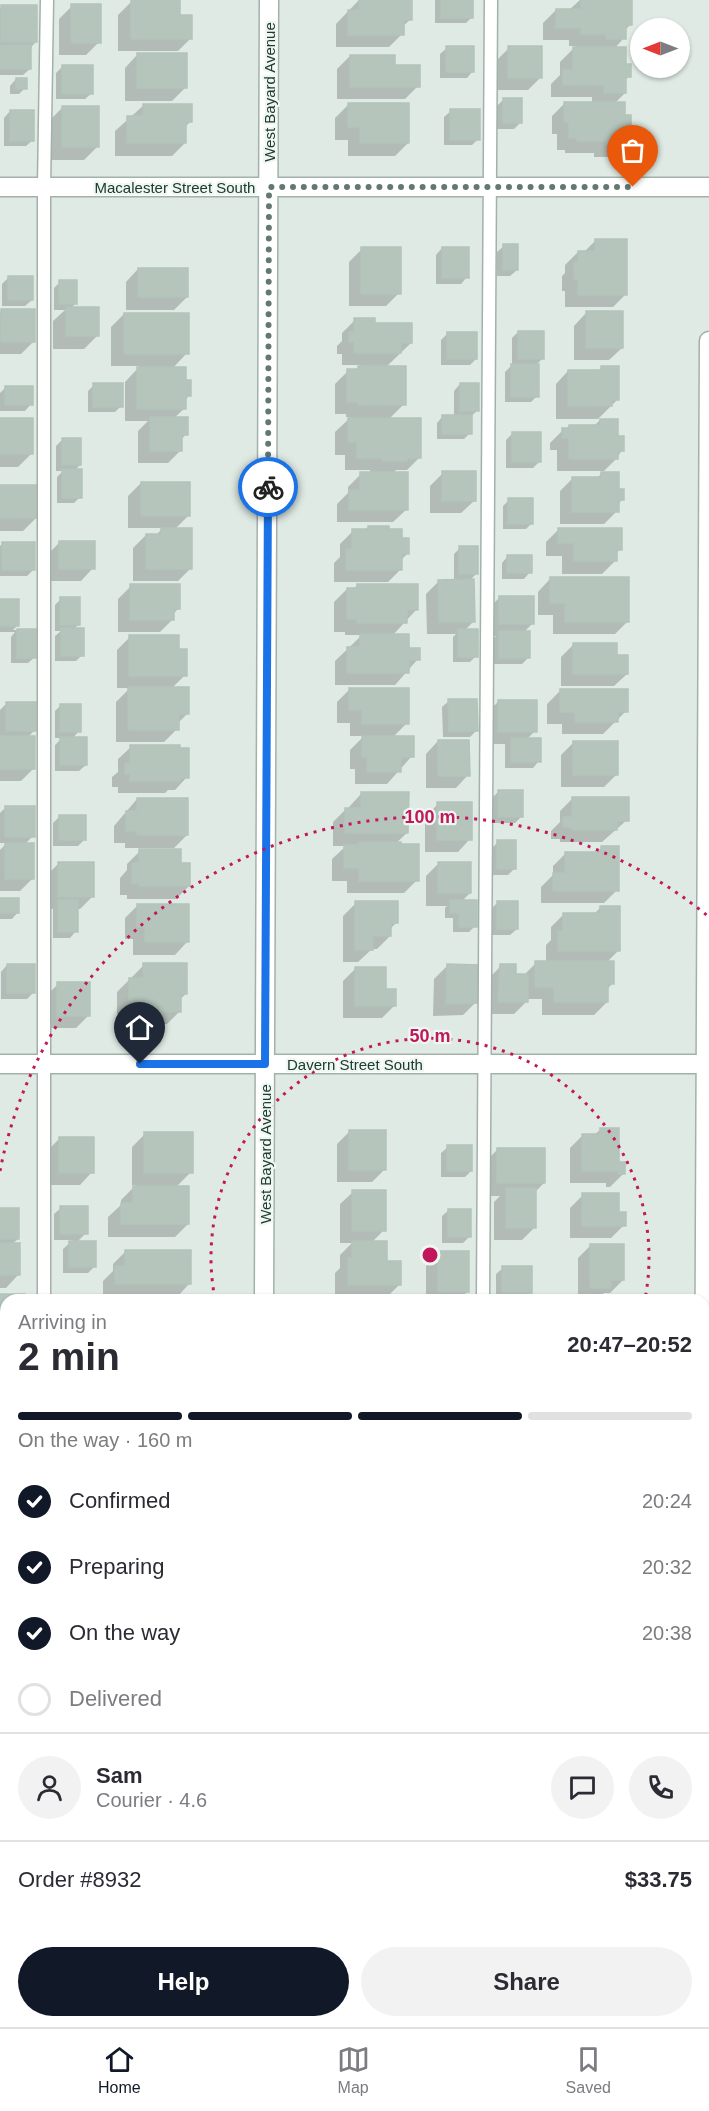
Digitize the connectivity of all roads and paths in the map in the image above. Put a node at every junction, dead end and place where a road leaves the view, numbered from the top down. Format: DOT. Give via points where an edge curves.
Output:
graph roads {
  1 [pos="47,0"];
  2 [pos="269,0"];
  3 [pos="491,0"];
  4 [pos="0,187"];
  5 [pos="44,187"];
  6 [pos="269,187"];
  7 [pos="490,187"];
  8 [pos="709,187"];
  9 [pos="709,341"];
  10 [pos="0,1064"];
  11 [pos="45,1064"];
  12 [pos="265,1064"];
  13 [pos="484,1064"];
  14 [pos="707,1064"];
  15 [pos="44,1294"];
  16 [pos="264,1294"];
  17 [pos="483,1294"];
  18 [pos="705,1294"];
  1 -- 5 [label="lane"];
  2 -- 6 [label="street, West Bayard Avenue"];
  3 -- 7 [label="lane"];
  4 -- 5 [label="street, Macalester Street South"];
  5 -- 6 [label="street, Macalester Street South"];
  5 -- 11 [label="lane"];
  6 -- 7 [label="street, Macalester Street South"];
  6 -- 12 [label="street, West Bayard Avenue"];
  7 -- 8 [label="street, Macalester Street South"];
  7 -- 13 [label="lane"];
  9 -- 14 [label="street"];
  10 -- 11 [label="street, Davern Street South"];
  11 -- 12 [label="street, Davern Street South"];
  11 -- 15 [label="lane"];
  12 -- 13 [label="street, Davern Street South"];
  12 -- 16 [label="street, West Bayard Avenue"];
  13 -- 14 [label="street, Davern Street South"];
  13 -- 17 [label="lane"];
  14 -- 18 [label="street"];
}
